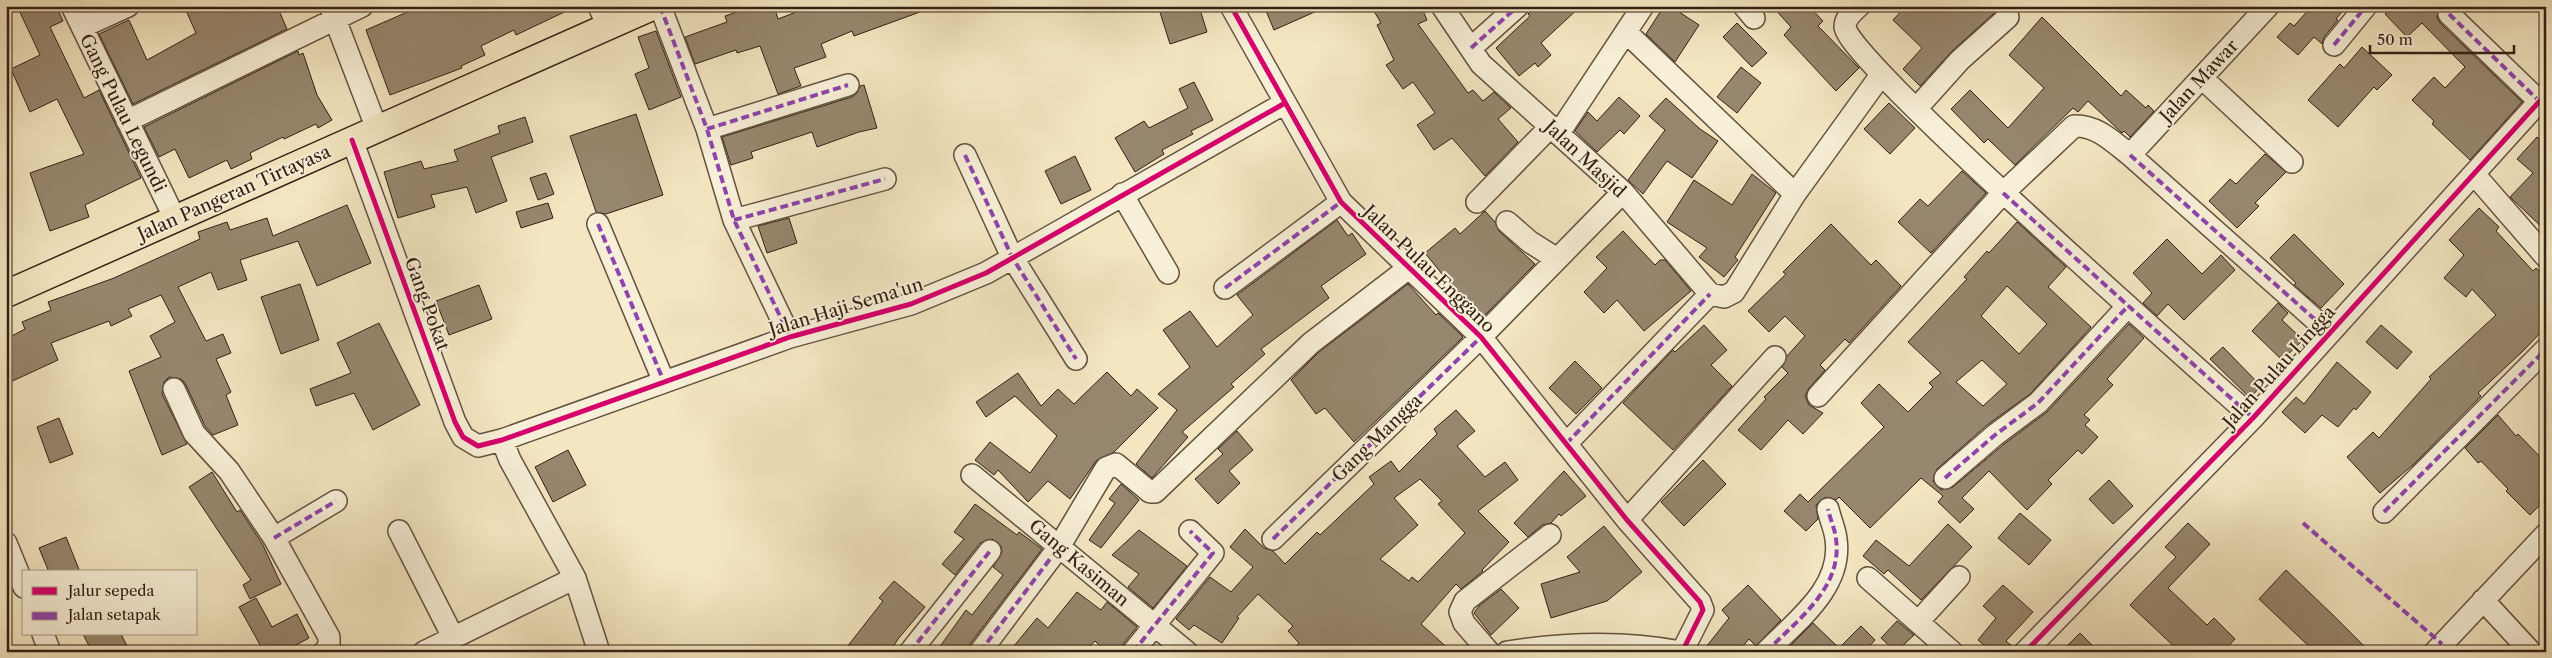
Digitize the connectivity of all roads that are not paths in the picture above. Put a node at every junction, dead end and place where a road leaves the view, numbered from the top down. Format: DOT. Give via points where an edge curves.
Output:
graph roads {
  1 [pos="72,6"];
  2 [pos="128,6"];
  3 [pos="362,6"];
  4 [pos="654,6"];
  5 [pos="660,6"];
  6 [pos="1232,6"];
  7 [pos="1442,6"];
  8 [pos="1518,6"];
  9 [pos="1642,6"];
  10 [pos="1859,6"];
  11 [pos="2268,6"];
  12 [pos="2366,6"];
  13 [pos="332,12"];
  14 [pos="2450,14"];
  15 [pos="604,16"];
  16 [pos="2008,17"];
  17 [pos="82,27"];
  18 [pos="1627,33"];
  19 [pos="2334,45"];
  20 [pos="1471,48"];
  21 [pos="1881,75"];
  22 [pos="2202,78"];
  23 [pos="848,85"];
  24 [pos="2542,98"];
  25 [pos="1284,103"];
  26 [pos="1916,109"];
  27 [pos="127,121"];
  28 [pos="377,129"];
  29 [pos="707,129"];
  30 [pos="1555,129"];
  31 [pos="352,140"];
  32 [pos="965,155"];
  33 [pos="2130,156"];
  34 [pos="2292,162"];
  35 [pos="2474,174"];
  36 [pos="886,179"];
  37 [pos="1623,192"];
  38 [pos="2003,193"];
  39 [pos="1122,194"];
  40 [pos="1795,194"];
  41 [pos="1341,202"];
  42 [pos="1477,202"];
  43 [pos="175,219"];
  44 [pos="734,220"];
  45 [pos="1507,222"];
  46 [pos="598,224"];
  47 [pos="1012,256"];
  48 [pos="2546,257"];
  49 [pos="1557,259"];
  50 [pos="1410,268"];
  51 [pos="1168,273"];
  52 [pos="1225,288"];
  53 [pos="8,290"];
  54 [pos="1710,294"];
  55 [pos="2128,306"];
  56 [pos="2328,332"];
  57 [pos="790,336"];
  58 [pos="1482,337"];
  59 [pos="2546,349"];
  60 [pos="1775,357"];
  61 [pos="1076,359"];
  62 [pos="664,382"];
  63 [pos="174,389"];
  64 [pos="1818,396"];
  65 [pos="2252,418"];
  66 [pos="502,440"];
  67 [pos="1566,444"];
  68 [pos="972,475"];
  69 [pos="1945,478"];
  70 [pos="336,501"];
  71 [pos="1828,509"];
  72 [pos="2384,512"];
  73 [pos="1627,520"];
  74 [pos="399,531"];
  75 [pos="1190,531"];
  76 [pos="2546,534"];
  77 [pos="1550,535"];
  78 [pos="274,538"];
  79 [pos="1273,539"];
  80 [pos="6,543"];
  81 [pos="1059,546"];
  82 [pos="990,551"];
  83 [pos="1959,577"];
  84 [pos="575,578"];
  85 [pos="1868,578"];
  86 [pos="22,582"];
  87 [pos="2483,600"];
  88 [pos="1918,622"];
  89 [pos="1154,625"];
  90 [pos="44,636"];
  91 [pos="453,637"];
  92 [pos="2442,649"];
  93 [pos="50,652"];
  94 [pos="324,652"];
  95 [pos="424,652"];
  96 [pos="599,652"];
  97 [pos="910,652"];
  98 [pos="980,652"];
  99 [pos="1133,652"];
  100 [pos="1187,652"];
  101 [pos="1489,652"];
  102 [pos="1507,652"];
  103 [pos="1682,652"];
  104 [pos="1766,652"];
  105 [pos="1952,652"];
  106 [pos="2025,652"];
  107 [pos="2531,652"];
  1 -- 17 [label="street, Gang Pulau Legundi"];
  2 -- 17 [label="street"];
  3 -- 13 [label="street"];
  4 -- 15 [label="main road, Jalan Pangeran Tirtayasa"];
  5 -- 29 [label="street"];
  6 -- 25 [label="street, Jalan Pulau Enggano"];
  7 -- 20 [label="street, Jalan Masjid"];
  8 -- 20 [label="street"];
  9 -- 18 [label="street"];
  10 -- 21 [label="street" via="1849,14 1845,28"];
  11 -- 22 [label="street, Jalan Mawar"];
  12 -- 19 [label="street"];
  13 -- 27 [label="street"];
  13 -- 28 [label="street"];
  14 -- 24 [label="street"];
  15 -- 28 [label="main road, Jalan Pangeran Tirtayasa"];
  16 -- 26 [label="street" via="1960,60"];
  17 -- 27 [label="street, Gang Pulau Legundi"];
  18 -- 30 [label="street"];
  18 -- 40 [label="street"];
  20 -- 30 [label="street, Jalan Masjid" via="1481,64"];
  21 -- 26 [label="street"];
  21 -- 40 [label="street"];
  22 -- 33 [label="street, Jalan Mawar"];
  22 -- 34 [label="street"];
  23 -- 29 [label="street"];
  24 -- 35 [label="street, Jalan Pulau Lingga"];
  25 -- 39 [label="street, Jalan Haji Sema'un"];
  25 -- 41 [label="street, Jalan Pulau Enggano"];
  26 -- 38 [label="street"];
  27 -- 43 [label="street, Gang Pulau Legundi"];
  28 -- 31 [label="main road, Jalan Pangeran Tirtayasa"];
  29 -- 44 [label="street"];
  30 -- 37 [label="street, Jalan Masjid"];
  30 -- 42 [label="street"];
  31 -- 43 [label="main road, Jalan Pangeran Tirtayasa"];
  31 -- 66 [label="street, Gang Pokat" via="462,437 478,446"];
  32 -- 47 [label="street"];
  33 -- 38 [label="street" via="2095,130 2074,126"];
  33 -- 56 [label="street"];
  35 -- 48 [label="street"];
  35 -- 56 [label="street, Jalan Pulau Lingga"];
  36 -- 44 [label="street"];
  37 -- 49 [label="street, Gang Mangga"];
  37 -- 54 [label="street, Jalan Masjid"];
  38 -- 55 [label="street"];
  38 -- 64 [label="street"];
  39 -- 47 [label="street, Jalan Haji Sema'un"];
  39 -- 51 [label="street"];
  40 -- 54 [label="street" via="1734,292 1724,298"];
  41 -- 50 [label="street, Jalan Pulau Enggano"];
  41 -- 52 [label="street"];
  43 -- 53 [label="main road, Jalan Pangeran Tirtayasa"];
  44 -- 57 [label="street"];
  45 -- 49 [label="street"];
  46 -- 62 [label="street"];
  47 -- 57 [label="street, Jalan Haji Sema'un" via="986,273 911,304"];
  47 -- 61 [label="street"];
  49 -- 58 [label="street, Gang Mangga"];
  50 -- 58 [label="street, Jalan Pulau Enggano"];
  50 -- 81 [label="street" via="1311,343 1155,492 1150,492 1116,464 1106,468"];
  54 -- 67 [label="street"];
  55 -- 65 [label="street"];
  55 -- 69 [label="street" via="2038,403"];
  56 -- 65 [label="street, Jalan Pulau Lingga"];
  57 -- 62 [label="street, Jalan Haji Sema'un"];
  58 -- 67 [label="street, Jalan Pulau Enggano"];
  58 -- 79 [label="street, Gang Mangga"];
  59 -- 72 [label="street"];
  60 -- 73 [label="street"];
  62 -- 66 [label="street, Jalan Haji Sema'un"];
  63 -- 78 [label="street" via="194,433 229,472"];
  65 -- 106 [label="street, Jalan Pulau Lingga"];
  66 -- 84 [label="street"];
  67 -- 73 [label="street, Jalan Pulau Enggano"];
  68 -- 81 [label="street, Gang Kasiman"];
  70 -- 78 [label="street"];
  71 -- 104 [label="street" via="1836,551 1823,594"];
  73 -- 103 [label="street, Jalan Pulau Enggano" via="1700,602 1703,610"];
  74 -- 91 [label="street"];
  75 -- 89 [label="street" via="1213,552"];
  76 -- 87 [label="street"];
  77 -- 101 [label="street" via="1465,601 1460,612 1464,623"];
  78 -- 94 [label="street" via="329,637"];
  80 -- 86 [label="street"];
  81 -- 89 [label="street, Gang Kasiman"];
  81 -- 98 [label="street"];
  82 -- 97 [label="street"];
  83 -- 88 [label="street"];
  84 -- 91 [label="street"];
  84 -- 96 [label="street"];
  85 -- 88 [label="street"];
  87 -- 92 [label="street"];
  87 -- 107 [label="street"];
  88 -- 105 [label="street"];
  89 -- 99 [label="street"];
  89 -- 100 [label="street, Gang Kasiman"];
  90 -- 93 [label="street"];
  91 -- 95 [label="street"];
  102 -- 103 [label="street" via="1626,645"];
}
